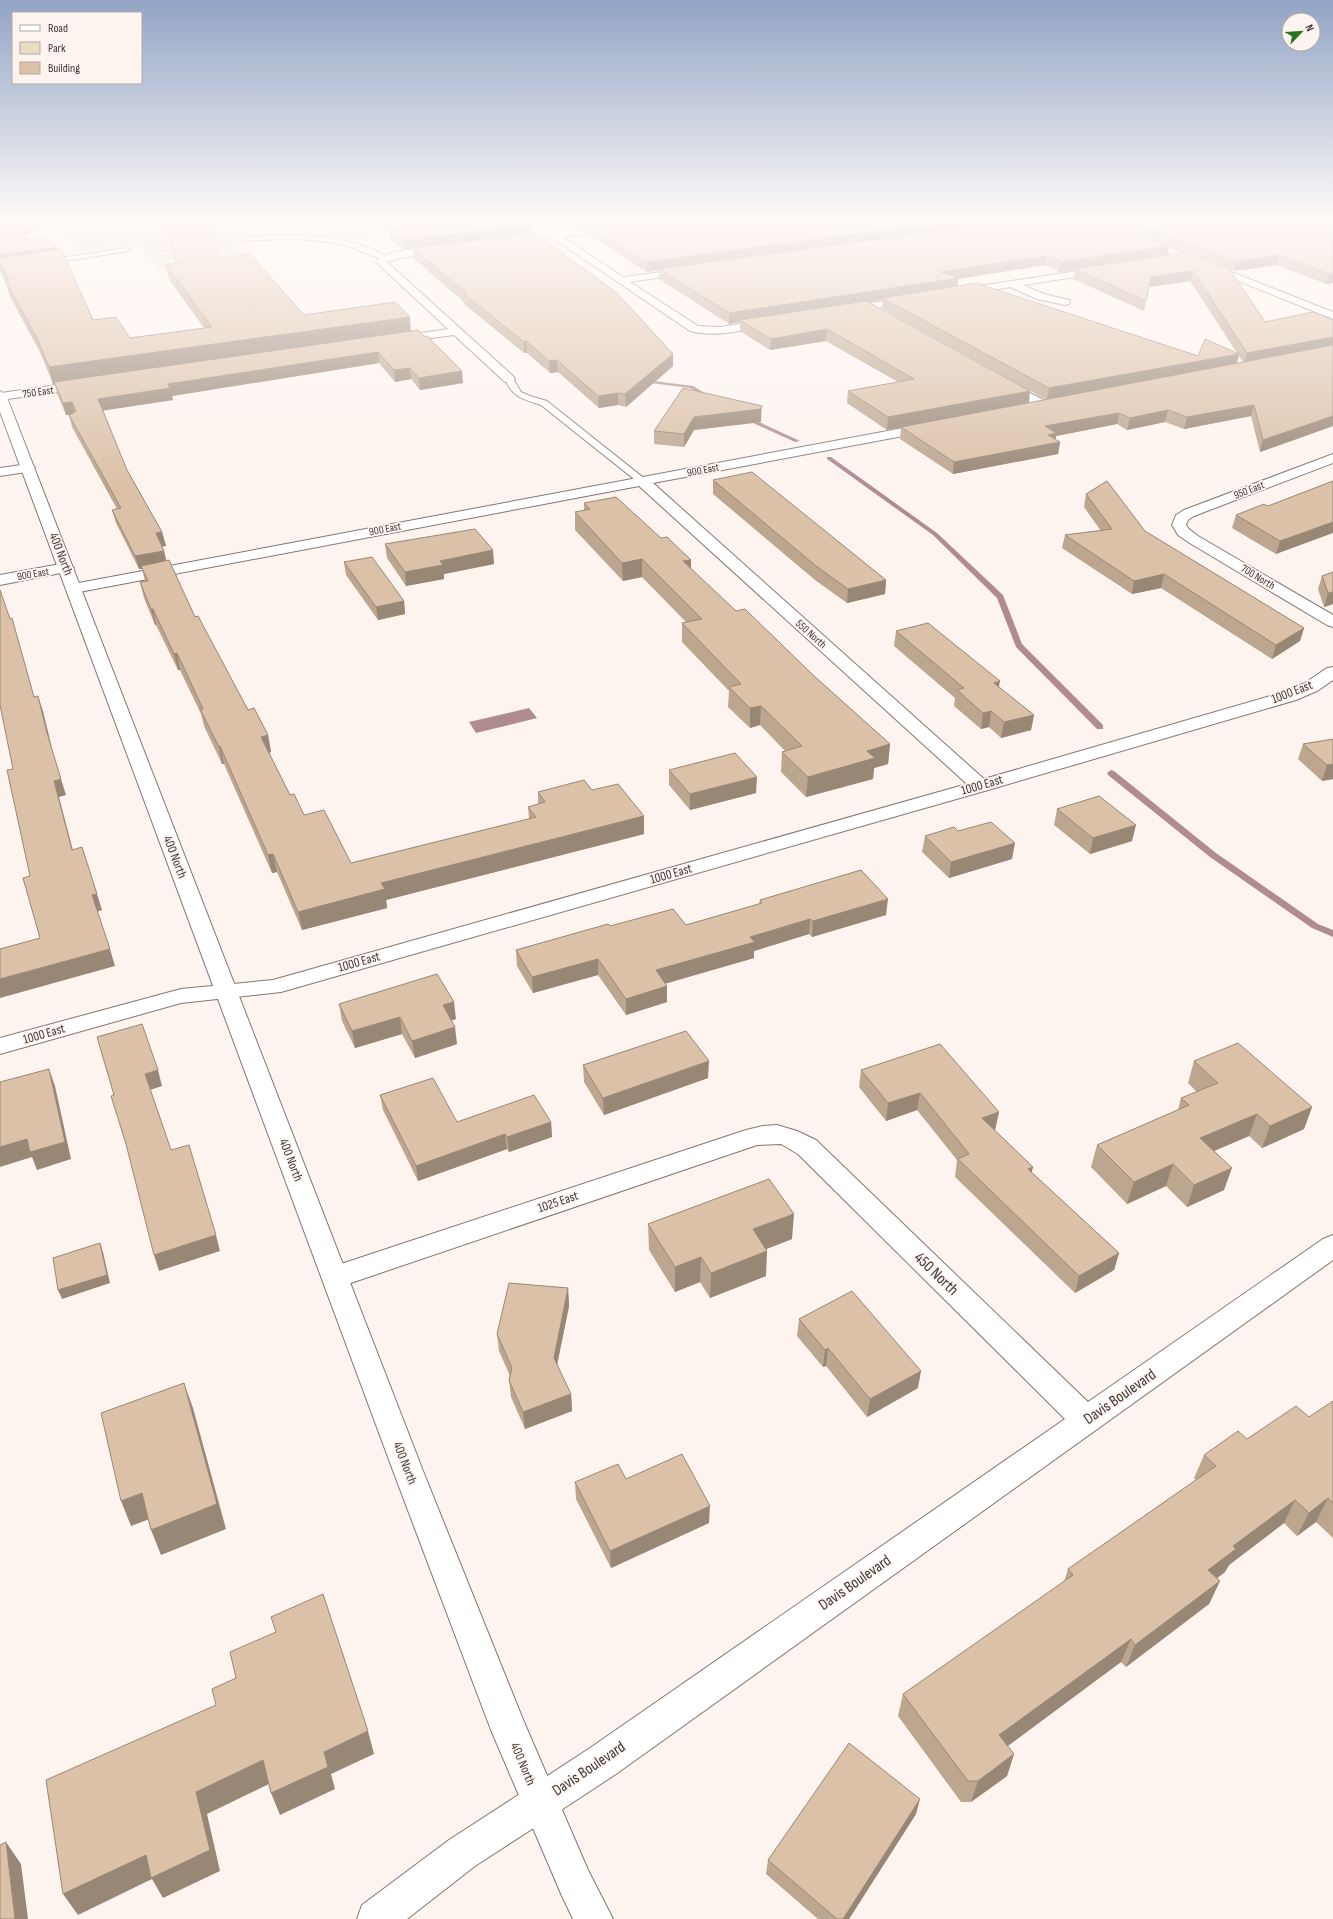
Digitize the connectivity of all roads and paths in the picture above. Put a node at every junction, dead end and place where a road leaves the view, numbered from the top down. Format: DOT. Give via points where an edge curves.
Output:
graph roads {
  1 [pos="431,309"];
  2 [pos="661,309"];
  3 [pos="851,309"];
  4 [pos="871,309"];
  5 [pos="1314,309"];
  6 [pos="835,311"];
  7 [pos="883,316"];
  8 [pos="1333,316"];
  9 [pos="780,320"];
  10 [pos="456,331"];
  11 [pos="383,341"];
  12 [pos="993,376"];
  13 [pos="509,379"];
  14 [pos="95,383"];
  15 [pos="0,396"];
  16 [pos="1061,403"];
  17 [pos="1045,406"];
  18 [pos="1022,410"];
  19 [pos="944,424"];
  20 [pos="1333,458"];
  21 [pos="28,468"];
  22 [pos="0,472"];
  23 [pos="642,481"];
  24 [pos="1183,532"];
  25 [pos="70,578"];
  26 [pos="0,580"];
  27 [pos="1333,622"];
  28 [pos="1333,672"];
  29 [pos="981,786"];
  30 [pos="227,991"];
  31 [pos="0,1046"];
  32 [pos="781,1134"];
  33 [pos="1333,1246"];
  34 [pos="336,1277"];
  35 [pos="1086,1420"];
  36 [pos="539,1803"];
  37 [pos="376,1919"];
  38 [pos="594,1919"];
  1 -- 10 [label="street"];
  2 -- 9 [label="street" via="699,331"];
  3 -- 6 [label="street"];
  4 -- 7 [label="street"];
  5 -- 8 [label="street"];
  10 -- 11 [label="street"];
  10 -- 13 [label="street"];
  12 -- 17 [label="street"];
  13 -- 23 [label="lane" via="515,392 544,403"];
  14 -- 15 [label="street, 750 East"];
  15 -- 21 [label="street, 400 North"];
  16 -- 17 [label="street"];
  17 -- 18 [label="street"];
  19 -- 23 [label="street, 900 East"];
  20 -- 24 [label="street, 950 East" via="1189,513 1178,524"];
  21 -- 22 [label="street"];
  21 -- 25 [label="street, 400 North"];
  23 -- 25 [label="street, 900 East"];
  23 -- 29 [label="street, 550 North"];
  24 -- 27 [label="street, 700 North"];
  25 -- 26 [label="street, 900 East"];
  25 -- 30 [label="street, 400 North"];
  28 -- 29 [label="street, 1000 East" via="1311,687 1290,696"];
  29 -- 30 [label="street, 1000 East" via="273,987"];
  30 -- 31 [label="street, 1000 East" via="181,996"];
  30 -- 34 [label="street, 400 North"];
  32 -- 34 [label="street, 1025 East" via="755,1136"];
  32 -- 35 [label="street, 450 North" via="794,1139 812,1152"];
  33 -- 35 [label="street, Davis Boulevard"];
  34 -- 36 [label="street, 400 North" via="410,1476"];
  35 -- 36 [label="street, Davis Boulevard" via="603,1761"];
  36 -- 37 [label="street, Davis Boulevard" via="462,1853"];
  36 -- 38 [label="street, 400 North"];
}
